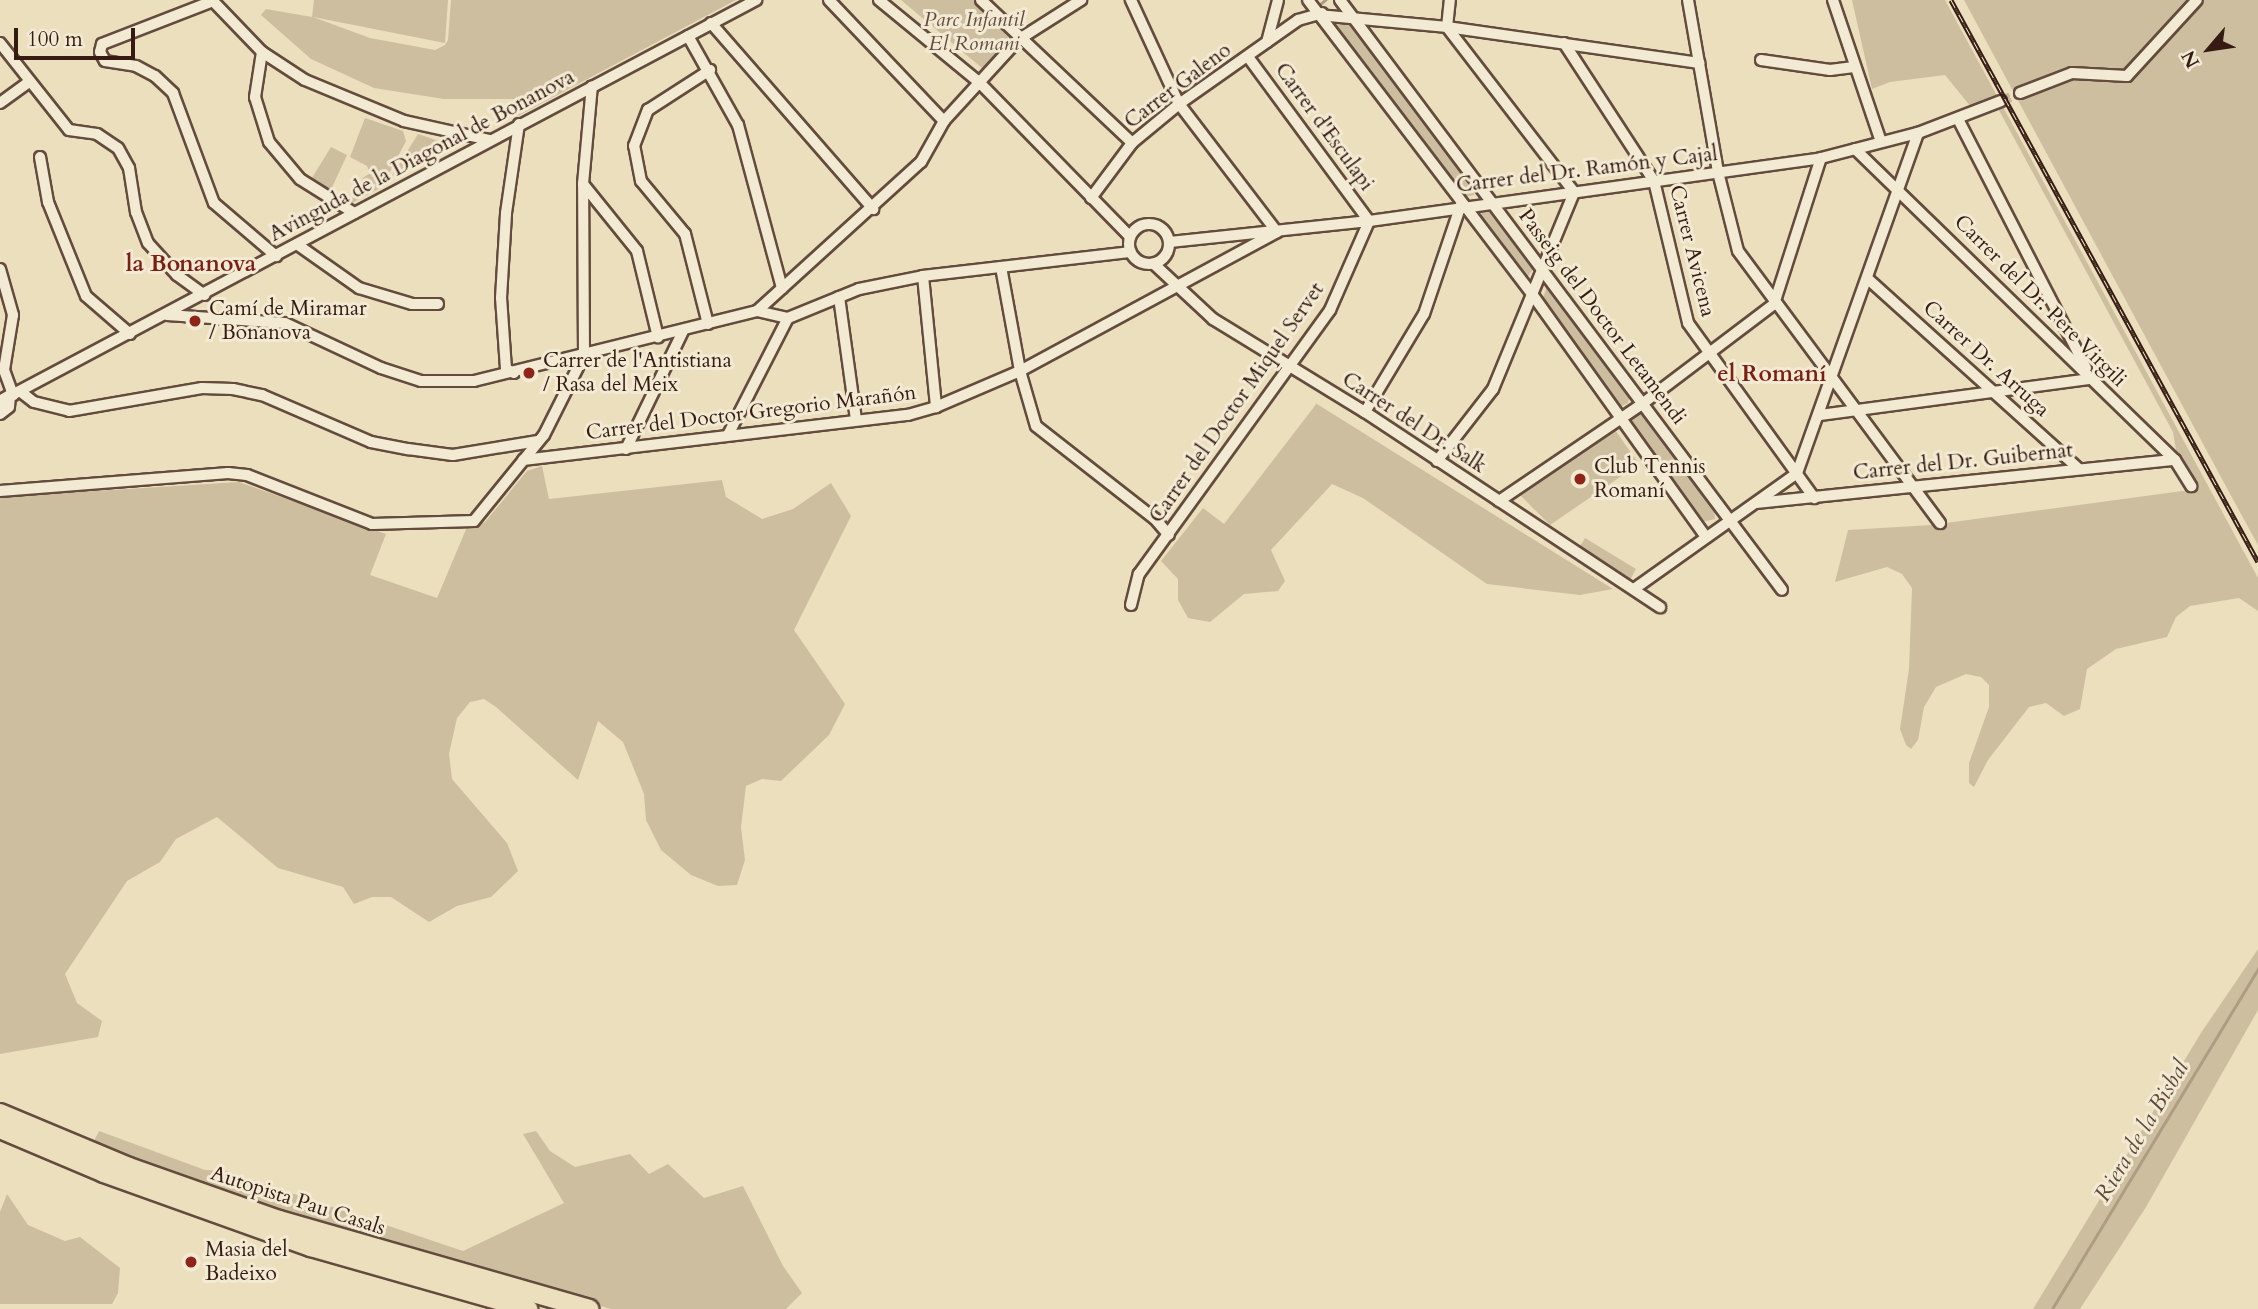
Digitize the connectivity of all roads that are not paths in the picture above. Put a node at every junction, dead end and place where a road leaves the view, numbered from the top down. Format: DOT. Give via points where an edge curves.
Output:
graph roads {
  1 [pos="756,0"];
  2 [pos="829,0"];
  3 [pos="879,0"];
  4 [pos="981,0"];
  5 [pos="1081,0"];
  6 [pos="1131,0"];
  7 [pos="1278,0"];
  8 [pos="1336,0"];
  9 [pos="1450,0"];
  10 [pos="1688,0"];
  11 [pos="1833,0"];
  12 [pos="2197,0"];
  13 [pos="212,1"];
  14 [pos="1314,6"];
  15 [pos="1354,19"];
  16 [pos="1298,20"];
  17 [pos="711,23"];
  18 [pos="1447,27"];
  19 [pos="688,36"];
  20 [pos="1018,40"];
  21 [pos="1267,42"];
  22 [pos="0,43"];
  23 [pos="1564,43"];
  24 [pos="262,52"];
  25 [pos="1248,57"];
  26 [pos="1761,60"];
  27 [pos="1699,63"];
  28 [pos="1854,67"];
  29 [pos="710,69"];
  30 [pos="29,82"];
  31 [pos="979,82"];
  32 [pos="592,86"];
  33 [pos="2020,93"];
  34 [pos="2001,101"];
  35 [pos="0,103"];
  36 [pos="1179,104"];
  37 [pos="1958,119"];
  38 [pos="944,121"];
  39 [pos="519,124"];
  40 [pos="1918,132"];
  41 [pos="489,140"];
  42 [pos="1881,142"];
  43 [pos="1132,143"];
  44 [pos="1855,149"];
  45 [pos="40,157"];
  46 [pos="1821,158"];
  47 [pos="1717,172"];
  48 [pos="1654,181"];
  49 [pos="583,184"];
  50 [pos="1900,190"];
  51 [pos="1574,192"];
  52 [pos="1091,198"];
  53 [pos="1492,201"];
  54 [pos="1461,205"];
  55 [pos="873,209"];
  56 [pos="354,214"];
  57 [pos="1369,220"];
  58 [pos="1277,232"];
  59 [pos="1130,237"];
  60 [pos="1170,242"];
  61 [pos="298,245"];
  62 [pos="1130,252"];
  63 [pos="276,256"];
  64 [pos="1154,264"];
  65 [pos="1001,267"];
  66 [pos="0,268"];
  67 [pos="1542,268"];
  68 [pos="923,276"];
  69 [pos="1868,279"];
  70 [pos="1181,287"];
  71 [pos="782,288"];
  72 [pos="1532,294"];
  73 [pos="205,295"];
  74 [pos="839,297"];
  75 [pos="438,304"];
  76 [pos="1774,304"];
  77 [pos="757,311"];
  78 [pos="167,315"];
  79 [pos="788,318"];
  80 [pos="708,324"];
  81 [pos="683,331"];
  82 [pos="130,334"];
  83 [pos="658,337"];
  84 [pos="1706,352"];
  85 [pos="584,355"];
  86 [pos="1290,368"];
  87 [pos="1020,371"];
  88 [pos="507,373"];
  89 [pos="2091,379"];
  90 [pos="41,380"];
  91 [pos="1833,380"];
  92 [pos="1996,394"];
  93 [pos="9,396"];
  94 [pos="42,404"];
  95 [pos="1642,404"];
  96 [pos="936,407"];
  97 [pos="1854,408"];
  98 [pos="1365,412"];
  99 [pos="0,414"];
  100 [pos="1820,415"];
  101 [pos="1622,416"];
  102 [pos="856,420"];
  103 [pos="729,435"];
  104 [pos="539,441"];
  105 [pos="626,449"];
  106 [pos="523,460"];
  107 [pos="2175,460"];
  108 [pos="1437,461"];
  109 [pos="2078,468"];
  110 [pos="1797,473"];
  111 [pos="1910,485"];
  112 [pos="2191,486"];
  113 [pos="0,491"];
  114 [pos="1814,498"];
  115 [pos="1499,500"];
  116 [pos="1755,503"];
  117 [pos="1730,520"];
  118 [pos="1940,523"];
  119 [pos="1169,535"];
  120 [pos="1706,537"];
  121 [pos="1634,589"];
  122 [pos="1782,590"];
  123 [pos="1131,605"];
  124 [pos="1660,607"];
  125 [pos="0,1113"];
  126 [pos="0,1129"];
  127 [pos="528,1309"];
  128 [pos="589,1309"];
  1 -- 17 [label="street, Avinguda de la Diagonal de Bonanova"];
  2 -- 38 [label="street"];
  3 -- 31 [label="street"];
  4 -- 20 [label="street"];
  5 -- 20 [label="street"];
  6 -- 36 [label="street"];
  7 -- 21 [label="street"];
  8 -- 14 [label="street"];
  8 -- 15 [label="street, Passeig del Doctor Letamendi"];
  9 -- 18 [label="street"];
  10 -- 27 [label="street"];
  11 -- 28 [label="street"];
  12 -- 33 [label="street" via="2127,76 2072,73"];
  13 -- 24 [label="street"];
  13 -- 63 [label="street" via="102,44 100,52 105,61 146,71 173,93 214,202"];
  14 -- 15 [label="street"];
  14 -- 16 [label="street"];
  14 -- 16 [label="street, Carrer Galeno"];
  14 -- 54 [label="street, Passeig del Doctor Letamendi"];
  15 -- 18 [label="street"];
  15 -- 53 [label="street, Passeig del Doctor Letamendi"];
  16 -- 21 [label="street, Carrer Galeno"];
  17 -- 19 [label="street, Avinguda de la Diagonal de Bonanova"];
  17 -- 55 [label="street"];
  18 -- 23 [label="street"];
  18 -- 51 [label="street"];
  19 -- 29 [label="street"];
  19 -- 32 [label="street, Avinguda de la Diagonal de Bonanova"];
  20 -- 31 [label="street"];
  20 -- 43 [label="street"];
  21 -- 25 [label="street, Carrer Galeno"];
  22 -- 30 [label="street"];
  23 -- 27 [label="street"];
  23 -- 48 [label="street, Carrer Avicena"];
  24 -- 41 [label="street" via="305,80 369,110"];
  24 -- 56 [label="street" via="256,97 269,142 300,179"];
  25 -- 36 [label="street, Carrer Galeno"];
  25 -- 57 [label="street, Carrer d'Esculapi"];
  26 -- 28 [label="street" via="1788,60 1830,70"];
  27 -- 47 [label="street"];
  28 -- 42 [label="street"];
  29 -- 71 [label="street" via="745,146"];
  29 -- 80 [label="street" via="648,110 634,146 641,181 685,234"];
  30 -- 35 [label="street"];
  30 -- 73 [label="street" via="69,130 97,134 118,148 129,168 136,212 148,243 171,270"];
  31 -- 38 [label="street"];
  31 -- 52 [label="street"];
  32 -- 39 [label="street, Avinguda de la Diagonal de Bonanova"];
  32 -- 49 [label="street"];
  34 -- 37 [label="street, Carrer del Dr. Ramón y Cajal"];
  36 -- 43 [label="street, Carrer Galeno"];
  36 -- 58 [label="street"];
  37 -- 40 [label="street, Carrer del Dr. Ramón y Cajal"];
  37 -- 89 [label="street"];
  38 -- 55 [label="street" via="921,162"];
  39 -- 41 [label="street, Avinguda de la Diagonal de Bonanova"];
  39 -- 88 [label="street" via="506,213 501,298"];
  40 -- 42 [label="street, Carrer del Dr. Ramón y Cajal"];
  40 -- 50 [label="street"];
  41 -- 56 [label="street, Avinguda de la Diagonal de Bonanova"];
  42 -- 44 [label="street, Carrer del Dr. Ramón y Cajal"];
  43 -- 52 [label="street, Carrer Galeno"];
  44 -- 46 [label="street, Carrer del Dr. Ramón y Cajal"];
  44 -- 50 [label="street, Carrer del Dr. Pere Virgili"];
  45 -- 82 [label="street" via="48,202 86,296"];
  46 -- 47 [label="street, Carrer del Dr. Ramón y Cajal"];
  46 -- 76 [label="street"];
  47 -- 48 [label="street, Carrer del Dr. Ramón y Cajal"];
  47 -- 76 [label="street" via="1738,251"];
  48 -- 51 [label="street, Carrer del Dr. Ramón y Cajal"];
  48 -- 84 [label="street, Carrer Avicena" via="1688,323"];
  49 -- 83 [label="street" via="637,251"];
  49 -- 85 [label="street"];
  50 -- 69 [label="street"];
  50 -- 89 [label="street, Carrer del Dr. Pere Virgili"];
  51 -- 53 [label="street, Carrer del Dr. Ramón y Cajal"];
  51 -- 67 [label="street"];
  52 -- 59 [label="street"];
  53 -- 54 [label="street, Carrer del Dr. Ramón y Cajal"];
  53 -- 67 [label="street, Passeig del Doctor Letamendi"];
  54 -- 57 [label="street, Carrer del Dr. Ramón y Cajal"];
  54 -- 72 [label="street, Passeig del Doctor Letamendi"];
  54 -- 98 [label="street" via="1424,314"];
  55 -- 71 [label="street"];
  56 -- 61 [label="street, Avinguda de la Diagonal de Bonanova"];
  57 -- 58 [label="street, Carrer del Dr. Ramón y Cajal"];
  57 -- 86 [label="street, Carrer del Doctor Miquel Servet" via="1330,310"];
  58 -- 60 [label="street, Carrer del Dr. Ramón y Cajal"];
  58 -- 70 [label="street, Carrer del Doctor Gregorio Marañón"];
  59 -- 60 [label="street" via="1138,226 1152,223 1165,230"];
  59 -- 62 [label="street"];
  60 -- 64 [label="street" via="1166,257"];
  61 -- 63 [label="street, Avinguda de la Diagonal de Bonanova"];
  61 -- 75 [label="street" via="359,288 412,304"];
  62 -- 64 [label="street" via="1140,262"];
  62 -- 65 [label="street"];
  63 -- 73 [label="street, Avinguda de la Diagonal de Bonanova"];
  64 -- 70 [label="street, Carrer del Dr. Salk"];
  65 -- 68 [label="street"];
  65 -- 87 [label="street"];
  66 -- 93 [label="street" via="13,315 4,369"];
  67 -- 72 [label="street"];
  67 -- 95 [label="street, Passeig del Doctor Letamendi"];
  68 -- 74 [label="street"];
  68 -- 96 [label="street"];
  69 -- 91 [label="street"];
  69 -- 92 [label="street, Carrer Dr. Arruga"];
  70 -- 86 [label="street, Carrer del Dr. Salk" via="1213,320"];
  70 -- 87 [label="street, Carrer del Doctor Gregorio Marañón"];
  71 -- 77 [label="street"];
  72 -- 101 [label="street, Passeig del Doctor Letamendi"];
  72 -- 108 [label="street" via="1493,389"];
  73 -- 78 [label="street, Avinguda de la Diagonal de Bonanova"];
  74 -- 79 [label="street"];
  74 -- 102 [label="street"];
  76 -- 84 [label="street"];
  76 -- 91 [label="street"];
  77 -- 79 [label="street"];
  77 -- 80 [label="street"];
  78 -- 82 [label="street, Avinguda de la Diagonal de Bonanova"];
  78 -- 88 [label="street" via="285,323 381,368 421,381"];
  79 -- 103 [label="street"];
  80 -- 81 [label="street"];
  81 -- 83 [label="street"];
  81 -- 105 [label="street"];
  82 -- 90 [label="street, Avinguda de la Diagonal de Bonanova"];
  83 -- 85 [label="street"];
  84 -- 95 [label="street"];
  84 -- 110 [label="street, Carrer Avicena"];
  85 -- 88 [label="street"];
  85 -- 104 [label="street"];
  86 -- 98 [label="street, Carrer del Dr. Salk"];
  86 -- 119 [label="street, Carrer del Doctor Miquel Servet"];
  87 -- 96 [label="street, Carrer del Doctor Gregorio Marañón"];
  87 -- 119 [label="street" via="1036,426 1155,519"];
  89 -- 92 [label="street"];
  89 -- 107 [label="street, Carrer del Dr. Pere Virgili"];
  90 -- 93 [label="street, Avinguda de la Diagonal de Bonanova"];
  90 -- 94 [label="street"];
  91 -- 97 [label="street"];
  91 -- 100 [label="street"];
  92 -- 97 [label="street"];
  92 -- 109 [label="street, Carrer Dr. Arruga"];
  93 -- 94 [label="street"];
  93 -- 99 [label="street" via="9,407"];
  94 -- 104 [label="street" via="69,411 202,388 233,389 262,395 372,442 408,449 453,455"];
  95 -- 101 [label="street"];
  95 -- 117 [label="street, Passeig del Doctor Letamendi"];
  96 -- 102 [label="street, Carrer del Doctor Gregorio Marañón"];
  97 -- 100 [label="street"];
  97 -- 111 [label="street"];
  98 -- 108 [label="street, Carrer del Dr. Salk"];
  100 -- 110 [label="street"];
  101 -- 115 [label="street"];
  101 -- 120 [label="street, Passeig del Doctor Letamendi"];
  102 -- 103 [label="street, Carrer del Doctor Gregorio Marañón"];
  103 -- 105 [label="street, Carrer del Doctor Gregorio Marañón"];
  104 -- 106 [label="street"];
  105 -- 106 [label="street, Carrer del Doctor Gregorio Marañón"];
  106 -- 113 [label="street" via="474,521 372,524 247,475 228,473"];
  107 -- 109 [label="street, Carrer del Dr. Guibernat"];
  107 -- 112 [label="street, Carrer del Dr. Pere Virgili"];
  108 -- 115 [label="street, Carrer del Dr. Salk"];
  109 -- 111 [label="street, Carrer del Dr. Guibernat"];
  110 -- 114 [label="street, Carrer Avicena"];
  110 -- 116 [label="street"];
  111 -- 114 [label="street, Carrer del Dr. Guibernat"];
  111 -- 118 [label="street"];
  114 -- 116 [label="street, Carrer del Dr. Guibernat"];
  115 -- 121 [label="street, Carrer del Dr. Salk"];
  116 -- 117 [label="street"];
  117 -- 120 [label="street"];
  117 -- 122 [label="street, Passeig del Doctor Letamendi"];
  119 -- 123 [label="street, Carrer del Doctor Miquel Servet" via="1139,574"];
  120 -- 121 [label="street"];
  121 -- 124 [label="street, Carrer del Dr. Salk"];
  125 -- 128 [label="highway, Autopista Pau Casals" via="118,1163 279,1220"];
  126 -- 127 [label="highway, Autopista Pau Casals" via="128,1182 311,1247"];
}
